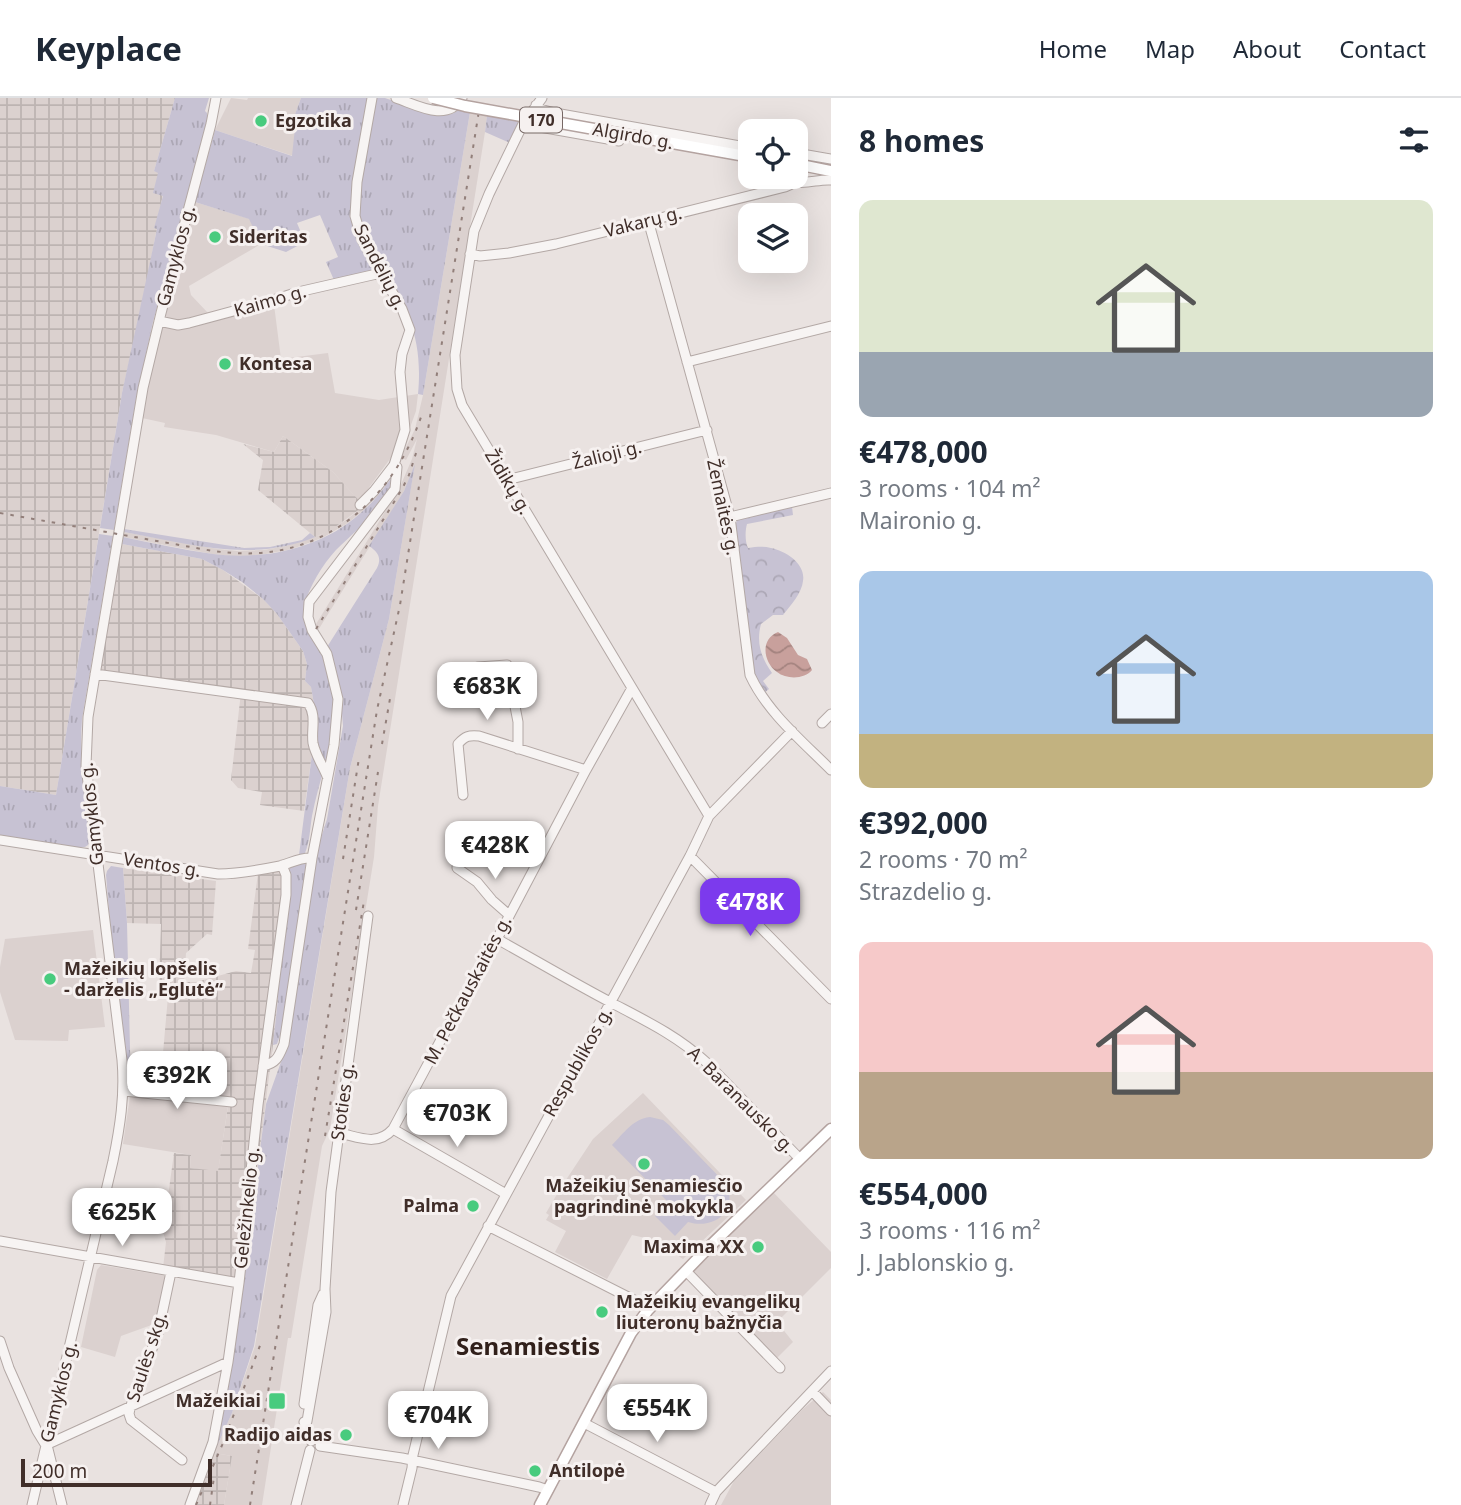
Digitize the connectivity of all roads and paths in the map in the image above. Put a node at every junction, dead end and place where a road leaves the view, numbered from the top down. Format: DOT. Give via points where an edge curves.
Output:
graph roads {
  1 [pos="216,98"];
  2 [pos="222,98"];
  3 [pos="372,98"];
  4 [pos="396,98"];
  5 [pos="433,98"];
  6 [pos="462,98"];
  7 [pos="539,102"];
  8 [pos="525,121"];
  9 [pos="211,124"];
  10 [pos="619,141"];
  11 [pos="738,146"];
  12 [pos="738,154"];
  13 [pos="808,155"];
  14 [pos="831,159"];
  15 [pos="808,167"];
  16 [pos="831,171"];
  17 [pos="831,180"];
  18 [pos="808,183"];
  19 [pos="778,189"];
  20 [pos="648,220"];
  21 [pos="470,254"];
  22 [pos="382,273"];
  23 [pos="159,321"];
  24 [pos="831,326"];
  25 [pos="687,362"];
  26 [pos="707,430"];
  27 [pos="394,465"];
  28 [pos="507,480"];
  29 [pos="831,493"];
  30 [pos="360,505"];
  31 [pos="730,517"];
  32 [pos="95,674"];
  33 [pos="445,679"];
  34 [pos="632,688"];
  35 [pos="831,714"];
  36 [pos="822,723"];
  37 [pos="792,731"];
  38 [pos="517,749"];
  39 [pos="586,769"];
  40 [pos="831,770"];
  41 [pos="328,777"];
  42 [pos="463,795"];
  43 [pos="709,816"];
  44 [pos="462,828"];
  45 [pos="0,840"];
  46 [pos="545,847"];
  47 [pos="96,854"];
  48 [pos="690,856"];
  49 [pos="458,857"];
  50 [pos="312,858"];
  51 [pos="282,865"];
  52 [pos="509,915"];
  53 [pos="368,916"];
  54 [pos="497,939"];
  55 [pos="831,999"];
  56 [pos="610,1003"];
  57 [pos="263,1066"];
  58 [pos="124,1091"];
  59 [pos="232,1102"];
  60 [pos="393,1129"];
  61 [pos="831,1129"];
  62 [pos="339,1133"];
  63 [pos="800,1159"];
  64 [pos="506,1194"];
  65 [pos="488,1226"];
  66 [pos="0,1241"];
  67 [pos="91,1258"];
  68 [pos="686,1271"];
  69 [pos="171,1272"];
  70 [pos="239,1283"];
  71 [pos="648,1310"];
  72 [pos="0,1341"];
  73 [pos="228,1362"];
  74 [pos="780,1368"];
  75 [pos="831,1371"];
  76 [pos="812,1391"];
  77 [pos="130,1408"];
  78 [pos="831,1411"];
  79 [pos="584,1423"];
  80 [pos="46,1445"];
  81 [pos="310,1446"];
  82 [pos="182,1460"];
  83 [pos="412,1461"];
  84 [pos="548,1490"];
  85 [pos="716,1492"];
  86 [pos="404,1501"];
  87 [pos="32,1505"];
  88 [pos="62,1505"];
  89 [pos="190,1505"];
  90 [pos="296,1505"];
  91 [pos="540,1505"];
  92 [pos="710,1505"];
  1 -- 9 [label="street, Gamyklos g."];
  2 -- 9 [label="street, Gamyklos g."];
  3 -- 22 [label="street, Sandėlių g." via="355,216 362,240"];
  4 -- 6 [label="street" via="441,112 454,108"];
  5 -- 12 [label="main road, Algirdo g. / 170, bridge"];
  7 -- 8 [label="street, Židikų g."];
  7 -- 11 [label="street" via="540,108 555,113"];
  8 -- 10 [label="street"];
  8 -- 21 [label="street, Židikų g." via="489,194"];
  9 -- 23 [label="street, Gamyklos g."];
  13 -- 14 [label="street"];
  15 -- 16 [label="main road"];
  17 -- 18 [label="street"];
  19 -- 20 [label="street, Vakarų g."];
  20 -- 21 [label="street, Vakarų g." via="531,249"];
  20 -- 25 [label="street, Žemaitės g."];
  21 -- 28 [label="street, Židikų g." via="455,355 457,389"];
  22 -- 23 [label="street, Kaimo g." via="189,323"];
  22 -- 27 [label="street, Sandėlių g." via="410,330 400,372 405,430"];
  23 -- 32 [label="street, Gamyklos g." via="143,388"];
  24 -- 25 [label="street"];
  25 -- 26 [label="street, Žemaitės g."];
  26 -- 28 [label="street, Žalioji g."];
  26 -- 31 [label="street, Žemaitės g."];
  27 -- 30 [label="street, Sandėlių g."];
  27 -- 41 [label="street" via="395,489 309,602 307,617 327,654 338,699"];
  28 -- 34 [label="street, Židikų g."];
  29 -- 31 [label="street"];
  31 -- 37 [label="street, Žemaitės g." via="750,675 757,692"];
  32 -- 41 [label="street" via="308,703 314,716 313,745"];
  32 -- 47 [label="street, Gamyklos g." via="85,749"];
  33 -- 38 [label="street" via="478,667 507,665 518,723"];
  34 -- 39 [label="street, M. Pečkauskaitės g."];
  34 -- 43 [label="street, Židikų g."];
  35 -- 36 [label="street"];
  37 -- 40 [label="street, Žemaitės g."];
  37 -- 43 [label="street, Respublikos g."];
  38 -- 39 [label="street"];
  38 -- 42 [label="street" via="479,736 464,738 458,744"];
  39 -- 46 [label="street, M. Pečkauskaitės g."];
  41 -- 50 [label="street"];
  43 -- 48 [label="street, Respublikos g."];
  44 -- 46 [label="street" via="508,834"];
  45 -- 47 [label="street, Ventos g."];
  46 -- 52 [label="street, M. Pečkauskaitės g."];
  47 -- 51 [label="street, Ventos g." via="218,874"];
  47 -- 58 [label="street, Gamyklos g."];
  48 -- 55 [label="street"];
  48 -- 56 [label="street, Respublikos g."];
  49 -- 52 [label="street" via="457,868 477,881"];
  50 -- 51 [label="street, Ventos g."];
  50 -- 57 [label="street" via="284,1044 272,1064"];
  51 -- 57 [label="street, Geležinkelio g." via="286,895"];
  52 -- 54 [label="street, M. Pečkauskaitės g."];
  53 -- 62 [label="street, Stoties g."];
  54 -- 56 [label="street, A. Baranausko g."];
  54 -- 60 [label="street, M. Pečkauskaitės g."];
  56 -- 63 [label="street, A. Baranausko g." via="690,1047"];
  56 -- 64 [label="street, Respublikos g."];
  57 -- 70 [label="street, Geležinkelio g."];
  58 -- 59 [label="street"];
  58 -- 67 [label="street, Gamyklos g."];
  60 -- 62 [label="street" via="373,1140"];
  60 -- 64 [label="street"];
  61 -- 63 [label="main road"];
  62 -- 81 [label="street, Stoties g." via="324,1289 303,1413"];
  63 -- 68 [label="main road"];
  64 -- 65 [label="street, Respublikos g."];
  65 -- 71 [label="street"];
  65 -- 83 [label="street, Respublikos g." via="451,1296"];
  66 -- 67 [label="street"];
  67 -- 69 [label="street"];
  67 -- 80 [label="street, Gamyklos g."];
  68 -- 71 [label="main road"];
  68 -- 74 [label="street"];
  69 -- 70 [label="street"];
  69 -- 77 [label="street, Saulės skg." via="158,1334"];
  70 -- 73 [label="street, Geležinkelio g."];
  71 -- 79 [label="main road"];
  72 -- 80 [label="street"];
  73 -- 77 [label="street"];
  73 -- 89 [label="street, Geležinkelio g." via="213,1442"];
  75 -- 76 [label="street"];
  76 -- 78 [label="street"];
  76 -- 85 [label="street"];
  77 -- 80 [label="street"];
  77 -- 82 [label="street, Saulės skg." via="131,1420"];
  79 -- 84 [label="main road"];
  79 -- 85 [label="street"];
  80 -- 87 [label="street, Gamyklos g."];
  80 -- 88 [label="street"];
  81 -- 83 [label="street" via="316,1452 320,1446"];
  81 -- 90 [label="street"];
  83 -- 84 [label="street"];
  83 -- 86 [label="street, Respublikos g."];
  84 -- 91 [label="main road"];
  85 -- 92 [label="street"];
}
